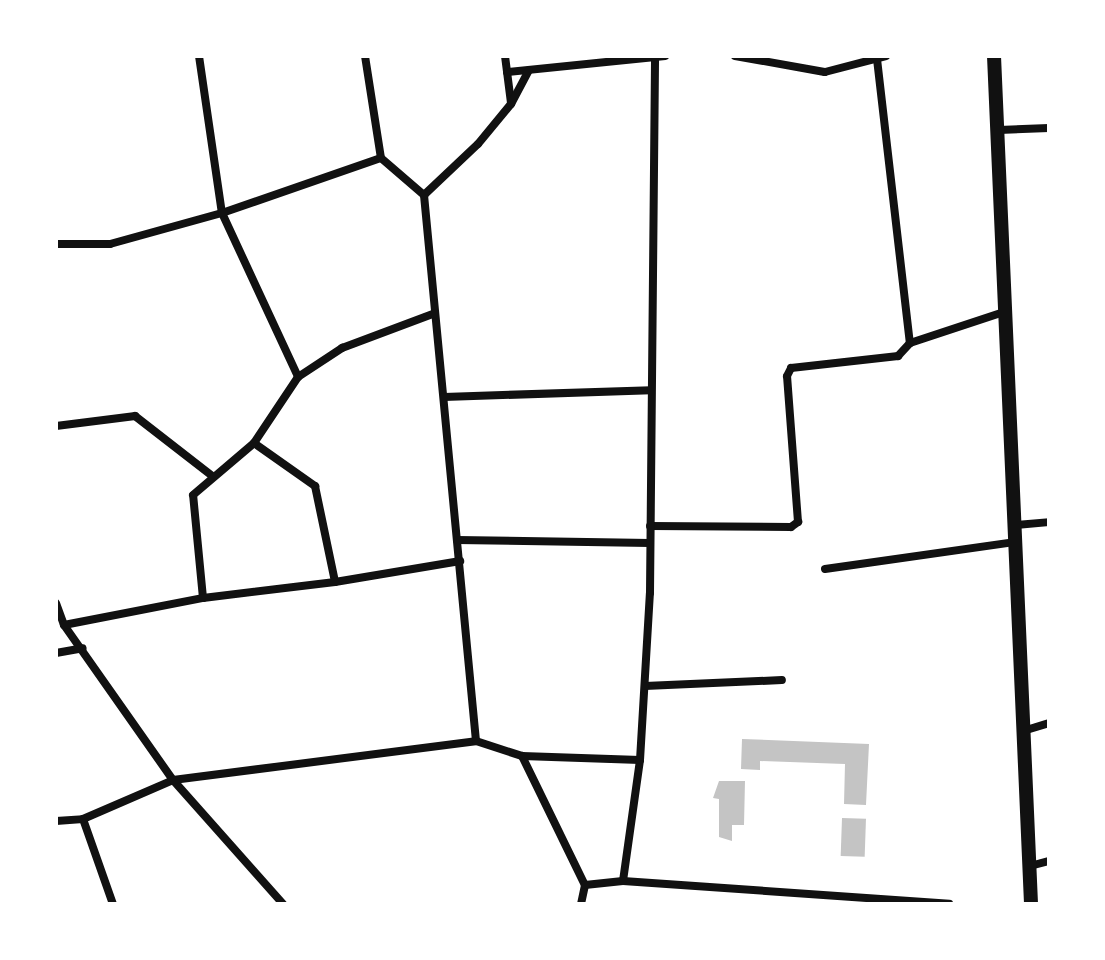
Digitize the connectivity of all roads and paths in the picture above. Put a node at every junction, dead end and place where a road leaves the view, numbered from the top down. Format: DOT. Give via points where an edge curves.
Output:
graph roads {
  1 [pos="199,56"];
  2 [pos="365,56"];
  3 [pos="505,56"];
  4 [pos="735,56"];
  5 [pos="994,56"];
  6 [pos="882,57"];
  7 [pos="660,58"];
  8 [pos="529,70"];
  9 [pos="507,72"];
  10 [pos="511,104"];
  11 [pos="1049,128"];
  12 [pos="999,130"];
  13 [pos="381,158"];
  14 [pos="424,195"];
  15 [pos="222,213"];
  16 [pos="56,244"];
  17 [pos="1007,311"];
  18 [pos="435,313"];
  19 [pos="910,343"];
  20 [pos="298,377"];
  21 [pos="651,390"];
  22 [pos="444,397"];
  23 [pos="56,426"];
  24 [pos="254,443"];
  25 [pos="211,475"];
  26 [pos="1049,522"];
  27 [pos="1016,525"];
  28 [pos="650,526"];
  29 [pos="457,540"];
  30 [pos="1014,542"];
  31 [pos="650,543"];
  32 [pos="460,561"];
  33 [pos="825,569"];
  34 [pos="335,582"];
  35 [pos="203,598"];
  36 [pos="56,603"];
  37 [pos="64,625"];
  38 [pos="83,648"];
  39 [pos="56,653"];
  40 [pos="782,680"];
  41 [pos="645,686"];
  42 [pos="1049,723"];
  43 [pos="1023,732"];
  44 [pos="476,741"];
  45 [pos="522,756"];
  46 [pos="640,760"];
  47 [pos="173,780"];
  48 [pos="83,819"];
  49 [pos="56,821"];
  50 [pos="1049,861"];
  51 [pos="1030,866"];
  52 [pos="623,881"];
  53 [pos="585,885"];
  54 [pos="113,904"];
  55 [pos="283,904"];
  56 [pos="581,904"];
  57 [pos="949,904"];
  58 [pos="1031,904"];
  1 -- 15 [label="street"];
  2 -- 13 [label="street"];
  3 -- 9 [label="street"];
  4 -- 6 [label="street" via="825,72"];
  5 -- 12 [label="street"];
  6 -- 19 [label="street"];
  7 -- 8 [label="street"];
  7 -- 21 [label="street"];
  8 -- 9 [label="street"];
  8 -- 10 [label="street"];
  9 -- 10 [label="street"];
  10 -- 14 [label="street"];
  11 -- 12 [label="street"];
  12 -- 17 [label="street"];
  13 -- 14 [label="street"];
  13 -- 15 [label="street"];
  14 -- 18 [label="street"];
  15 -- 16 [label="street" via="110,244"];
  15 -- 20 [label="street"];
  17 -- 19 [label="street"];
  17 -- 27 [label="street"];
  18 -- 20 [label="street" via="342,348"];
  18 -- 22 [label="street"];
  19 -- 28 [label="street" via="898,356 791,368 787,376 798,522 791,527"];
  20 -- 24 [label="street"];
  21 -- 22 [label="street"];
  21 -- 28 [label="street"];
  22 -- 29 [label="street"];
  23 -- 25 [label="street" via="135,416"];
  24 -- 25 [label="street"];
  24 -- 34 [label="street" via="315,486"];
  25 -- 35 [label="street" via="193,495"];
  26 -- 27 [label="street"];
  27 -- 30 [label="street"];
  28 -- 31 [label="street"];
  29 -- 31 [label="street"];
  29 -- 32 [label="street"];
  30 -- 33 [label="street"];
  30 -- 43 [label="street"];
  31 -- 41 [label="street"];
  32 -- 34 [label="street"];
  32 -- 44 [label="street"];
  34 -- 35 [label="street"];
  35 -- 37 [label="street"];
  36 -- 37 [label="street"];
  37 -- 38 [label="street"];
  38 -- 39 [label="street"];
  38 -- 47 [label="street"];
  40 -- 41 [label="street"];
  41 -- 46 [label="street"];
  42 -- 43 [label="street"];
  43 -- 51 [label="street"];
  44 -- 45 [label="street"];
  44 -- 47 [label="street"];
  45 -- 46 [label="street"];
  45 -- 53 [label="street"];
  46 -- 52 [label="street"];
  47 -- 48 [label="street"];
  47 -- 55 [label="street"];
  48 -- 49 [label="street"];
  48 -- 54 [label="street"];
  50 -- 51 [label="street"];
  51 -- 58 [label="street"];
  52 -- 53 [label="street"];
  52 -- 57 [label="street"];
  53 -- 56 [label="street"];
}
